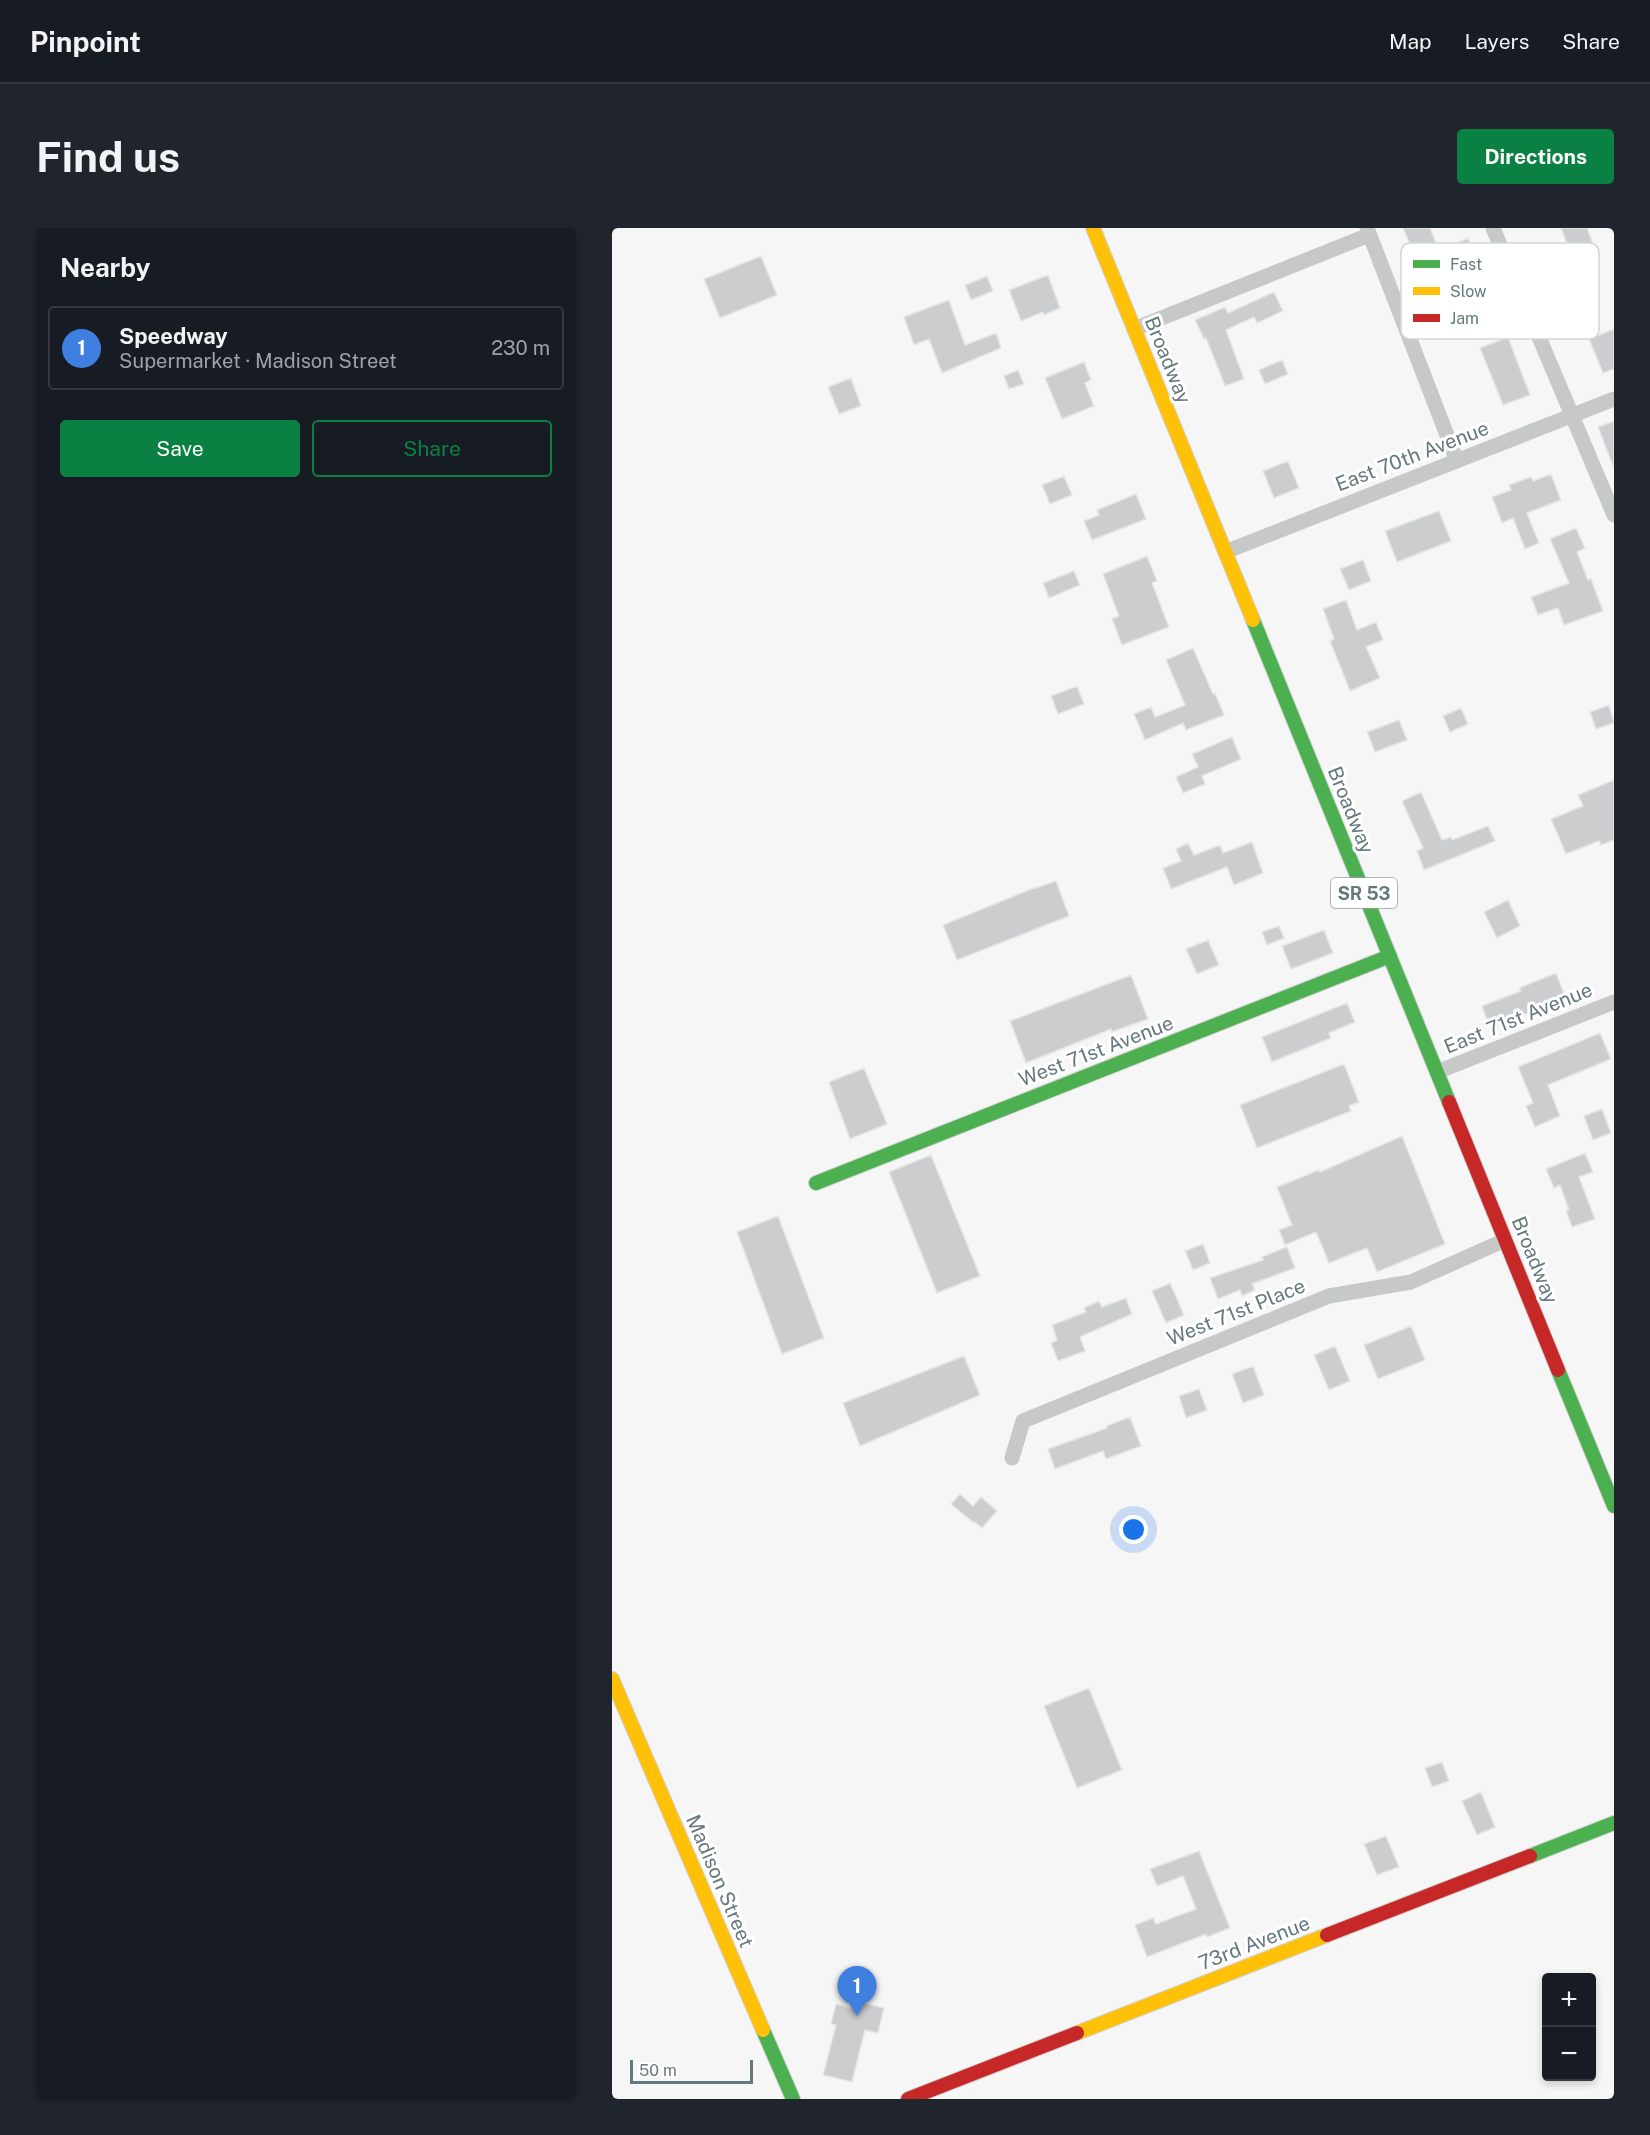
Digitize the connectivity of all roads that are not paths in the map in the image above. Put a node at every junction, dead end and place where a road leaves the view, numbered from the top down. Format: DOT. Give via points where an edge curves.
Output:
graph roads {
  1 [pos="1093,228"];
  2 [pos="1493,228"];
  3 [pos="1368,231"];
  4 [pos="1499,243"];
  5 [pos="1401,316"];
  6 [pos="1134,329"];
  7 [pos="1410,339"];
  8 [pos="1540,339"];
  9 [pos="1614,399"];
  10 [pos="1572,415"];
  11 [pos="1457,461"];
  12 [pos="1614,515"];
  13 [pos="1225,552"];
  14 [pos="1390,956"];
  15 [pos="1614,1002"];
  16 [pos="1437,1072"];
  17 [pos="816,1183"];
  18 [pos="1505,1240"];
  19 [pos="1012,1458"];
  20 [pos="1614,1506"];
  21 [pos="612,1679"];
  22 [pos="1614,1823"];
  23 [pos="793,2099"];
  24 [pos="908,2099"];
  1 -- 6 [label="street, Broadway / SR 53"];
  2 -- 4 [label="street"];
  3 -- 5 [label="street"];
  3 -- 6 [label="street"];
  6 -- 13 [label="street, Broadway / SR 53"];
  7 -- 11 [label="street"];
  8 -- 10 [label="street"];
  9 -- 10 [label="street, East 70th Avenue"];
  10 -- 11 [label="street, East 70th Avenue"];
  10 -- 12 [label="street"];
  11 -- 13 [label="street, East 70th Avenue"];
  13 -- 14 [label="street, Broadway / SR 53"];
  14 -- 16 [label="street, Broadway / SR 53"];
  14 -- 17 [label="street, West 71st Avenue"];
  15 -- 16 [label="street, East 71st Avenue"];
  16 -- 18 [label="street, Broadway / SR 53"];
  18 -- 19 [label="street, West 71st Place" via="1411,1282 1329,1296 1023,1421"];
  18 -- 20 [label="street, Broadway / SR 53"];
  21 -- 23 [label="street, Madison Street"];
  22 -- 24 [label="street, 73rd Avenue"];
}
